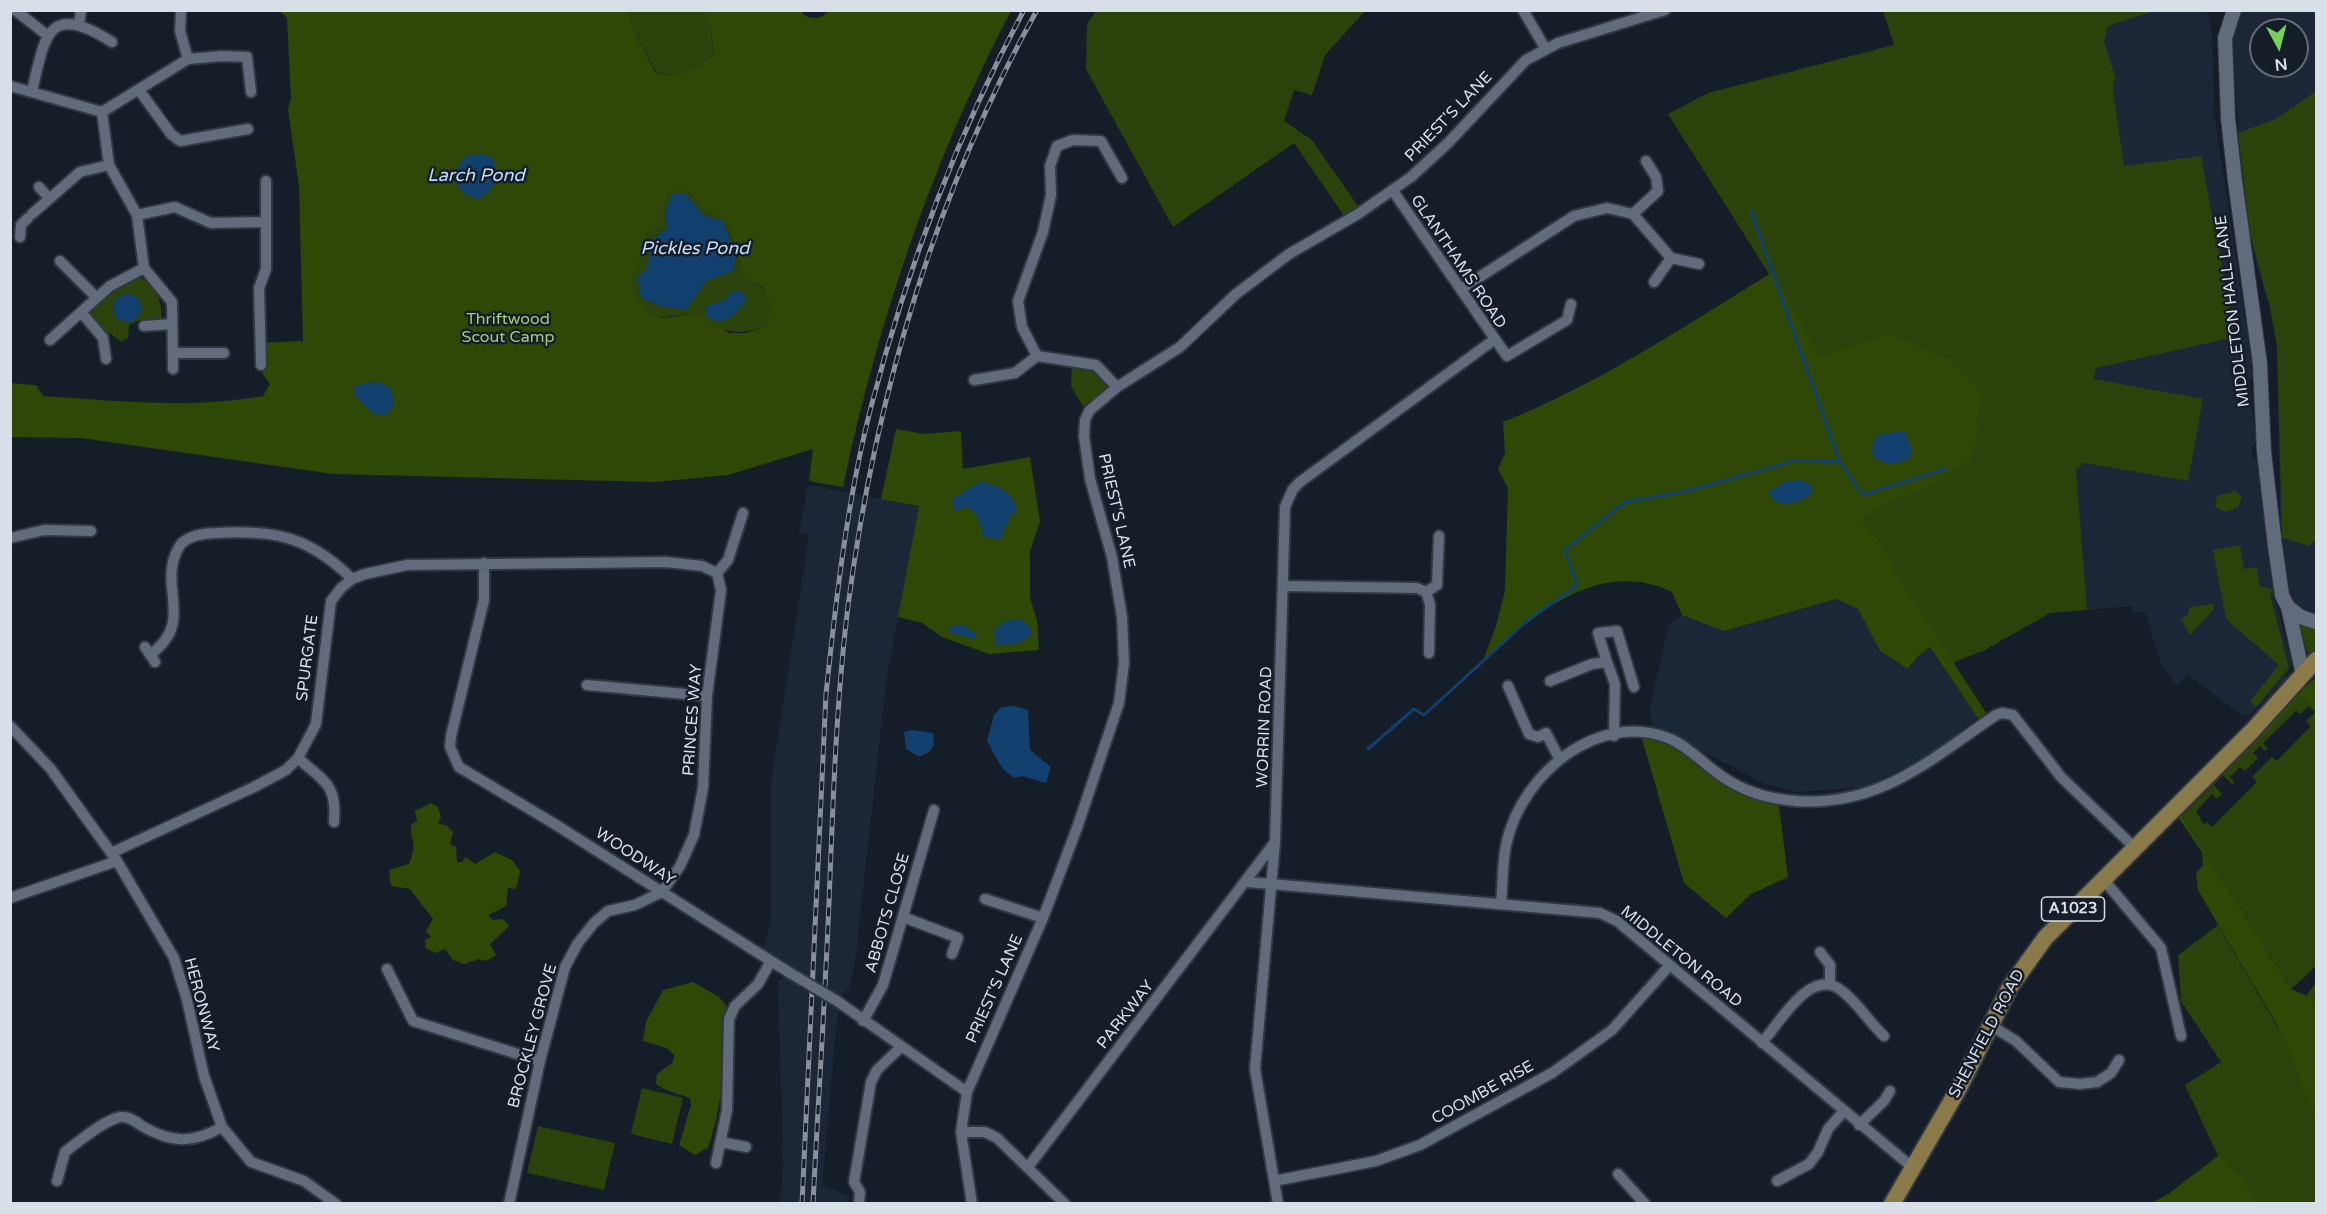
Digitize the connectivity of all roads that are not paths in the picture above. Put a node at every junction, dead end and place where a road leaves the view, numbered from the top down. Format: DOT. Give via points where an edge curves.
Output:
graph roads {
  1 [pos="15,10"];
  2 [pos="81,10"];
  3 [pos="182,10"];
  4 [pos="1523,10"];
  5 [pos="1665,10"];
  6 [pos="2234,10"];
  7 [pos="79,25"];
  8 [pos="47,35"];
  9 [pos="112,42"];
  10 [pos="1545,48"];
  11 [pos="188,59"];
  12 [pos="10,86"];
  13 [pos="139,90"];
  14 [pos="33,91"];
  15 [pos="251,92"];
  16 [pos="102,112"];
  17 [pos="248,129"];
  18 [pos="1646,161"];
  19 [pos="109,165"];
  20 [pos="1122,178"];
  21 [pos="266,181"];
  22 [pos="39,188"];
  23 [pos="1393,191"];
  24 [pos="48,198"];
  25 [pos="1633,214"];
  26 [pos="137,215"];
  27 [pos="266,222"];
  28 [pos="20,237"];
  29 [pos="1671,258"];
  30 [pos="60,261"];
  31 [pos="1699,264"];
  32 [pos="144,268"];
  33 [pos="1654,282"];
  34 [pos="1461,289"];
  35 [pos="97,298"];
  36 [pos="1571,304"];
  37 [pos="81,312"];
  38 [pos="172,324"];
  39 [pos="144,326"];
  40 [pos="1495,339"];
  41 [pos="50,340"];
  42 [pos="1485,347"];
  43 [pos="173,353"];
  44 [pos="224,353"];
  45 [pos="1037,356"];
  46 [pos="106,359"];
  47 [pos="261,365"];
  48 [pos="173,369"];
  49 [pos="974,380"];
  50 [pos="1117,387"];
  51 [pos="742,513"];
  52 [pos="91,531"];
  53 [pos="1440,536"];
  54 [pos="10,538"];
  55 [pos="484,563"];
  56 [pos="717,573"];
  57 [pos="352,579"];
  58 [pos="1284,586"];
  59 [pos="1426,592"];
  60 [pos="2288,607"];
  61 [pos="2316,622"];
  62 [pos="1429,653"];
  63 [pos="150,655"];
  64 [pos="2316,660"];
  65 [pos="1607,662"];
  66 [pos="2303,675"];
  67 [pos="1550,681"];
  68 [pos="587,685"];
  69 [pos="1508,686"];
  70 [pos="1634,687"];
  71 [pos="706,696"];
  72 [pos="10,726"];
  73 [pos="1614,735"];
  74 [pos="298,758"];
  75 [pos="1559,758"];
  76 [pos="934,810"];
  77 [pos="334,822"];
  78 [pos="1275,842"];
  79 [pos="2134,847"];
  80 [pos="114,857"];
  81 [pos="2103,879"];
  82 [pos="1248,882"];
  83 [pos="1272,886"];
  84 [pos="662,892"];
  85 [pos="10,898"];
  86 [pos="985,899"];
  87 [pos="1501,904"];
  88 [pos="903,917"];
  89 [pos="1043,918"];
  90 [pos="1820,951"];
  91 [pos="952,954"];
  92 [pos="771,961"];
  93 [pos="1670,965"];
  94 [pos="387,969"];
  95 [pos="1830,983"];
  96 [pos="863,1021"];
  97 [pos="1990,1025"];
  98 [pos="1884,1036"];
  99 [pos="2181,1036"];
  100 [pos="1762,1042"];
  101 [pos="900,1048"];
  102 [pos="2119,1060"];
  103 [pos="540,1061"];
  104 [pos="1890,1091"];
  105 [pos="967,1092"];
  106 [pos="1844,1111"];
  107 [pos="1859,1125"];
  108 [pos="222,1127"];
  109 [pos="961,1132"];
  110 [pos="721,1142"];
  111 [pos="746,1147"];
  112 [pos="716,1163"];
  113 [pos="1028,1167"];
  114 [pos="1912,1167"];
  115 [pos="1618,1174"];
  116 [pos="57,1181"];
  117 [pos="1274,1181"];
  118 [pos="1777,1181"];
  119 [pos="860,1198"];
  120 [pos="336,1203"];
  121 [pos="509,1203"];
  122 [pos="972,1203"];
  123 [pos="1065,1203"];
  124 [pos="1278,1203"];
  125 [pos="1645,1203"];
  126 [pos="1892,1203"];
  1 -- 8 [label="street"];
  2 -- 7 [label="street"];
  3 -- 11 [label="street" via="180,32"];
  4 -- 10 [label="street"];
  5 -- 10 [label="street, PRIEST'S LANE"];
  6 -- 60 [label="street, MIDDLETON HALL LANE" via="2225,38 2228,118 2260,364 2264,452 2275,546 2282,595"];
  7 -- 8 [label="street" via="67,24"];
  7 -- 9 [label="street"];
  8 -- 14 [label="street"];
  10 -- 23 [label="street, PRIEST'S LANE" via="1520,66 1448,143"];
  11 -- 13 [label="street"];
  11 -- 15 [label="street" via="247,57"];
  12 -- 14 [label="street"];
  13 -- 16 [label="street"];
  13 -- 17 [label="street" via="180,141"];
  14 -- 16 [label="street"];
  16 -- 19 [label="street"];
  18 -- 25 [label="street" via="1659,184 1658,191"];
  19 -- 24 [label="street" via="80,172"];
  19 -- 26 [label="street"];
  20 -- 45 [label="street" via="1101,141 1083,139 1057,146 1050,166 1051,195 1042,232 1018,301 1022,327"];
  21 -- 27 [label="street"];
  22 -- 24 [label="street"];
  23 -- 34 [label="street, GLANTHAMS ROAD"];
  23 -- 50 [label="street, PRIEST'S LANE" via="1289,254 1236,294 1180,347"];
  24 -- 28 [label="street" via="21,225"];
  25 -- 29 [label="street"];
  25 -- 34 [label="street" via="1607,208 1574,216"];
  26 -- 27 [label="street" via="175,207 211,223"];
  26 -- 32 [label="street"];
  27 -- 47 [label="street" via="266,270 258,289"];
  29 -- 31 [label="street"];
  29 -- 33 [label="street"];
  30 -- 35 [label="street"];
  32 -- 35 [label="street" via="110,286"];
  32 -- 38 [label="street" via="172,302"];
  34 -- 40 [label="street, GLANTHAMS ROAD"];
  35 -- 37 [label="street"];
  36 -- 40 [label="street" via="1567,320 1507,356"];
  37 -- 41 [label="street"];
  37 -- 46 [label="street" via="103,338"];
  38 -- 39 [label="street"];
  38 -- 43 [label="street"];
  40 -- 42 [label="street, GLANTHAMS ROAD"];
  42 -- 58 [label="street, WORRIN ROAD" via="1293,489 1283,517"];
  43 -- 44 [label="street"];
  43 -- 48 [label="street"];
  45 -- 49 [label="street" via="1015,373"];
  45 -- 50 [label="street" via="1096,365"];
  50 -- 89 [label="street, PRIEST'S LANE" via="1089,411 1084,436 1090,479 1118,591 1124,641 1122,682 1095,776"];
  51 -- 56 [label="street" via="728,560"];
  52 -- 54 [label="street" via="44,530"];
  53 -- 59 [label="street" via="1437,585"];
  55 -- 56 [label="street, SPURGATE" via="666,562 702,566"];
  55 -- 57 [label="street, SPURGATE" via="406,565"];
  55 -- 84 [label="street, WOODWAY" via="484,600 451,736 450,747 459,767"];
  56 -- 71 [label="street, PRINCES WAY" via="722,590"];
  57 -- 63 [label="street" via="325,555 284,535 244,531 192,537 180,544 173,559 171,635"];
  57 -- 74 [label="street, SPURGATE" via="331,601 316,724"];
  58 -- 59 [label="street" via="1417,588"];
  58 -- 78 [label="street, WORRIN ROAD"];
  59 -- 62 [label="street" via="1430,604"];
  60 -- 61 [label="street"];
  60 -- 66 [label="street, MIDDLETON HALL LANE"];
  64 -- 66 [label="main road, SHENFIELD ROAD / A1023"];
  65 -- 67 [label="street"];
  65 -- 70 [label="street" via="1598,633 1617,631"];
  65 -- 73 [label="street" via="1615,684"];
  66 -- 79 [label="main road, SHENFIELD ROAD / A1023"];
  68 -- 71 [label="street"];
  69 -- 75 [label="street" via="1529,734 1546,734"];
  71 -- 84 [label="street, PRINCES WAY" via="700,811 680,866"];
  72 -- 80 [label="street, HERONWAY" via="50,768"];
  73 -- 75 [label="street"];
  73 -- 79 [label="street" via="1640,732 1669,738 1742,788 1771,798 1820,800 1863,795 1898,781 1996,715 2013,715 2061,777"];
  74 -- 77 [label="street" via="329,786 336,799"];
  74 -- 80 [label="street, SPURGATE" via="286,770"];
  75 -- 87 [label="street" via="1531,788 1516,813 1507,841"];
  76 -- 88 [label="street, ABBOTS CLOSE"];
  78 -- 82 [label="street, PARKWAY"];
  78 -- 83 [label="street, WORRIN ROAD"];
  79 -- 81 [label="main road, SHENFIELD ROAD / A1023"];
  80 -- 85 [label="street, SPURGATE"];
  80 -- 108 [label="street, HERONWAY" via="174,958 204,1076"];
  81 -- 97 [label="main road, SHENFIELD ROAD / A1023" via="2044,938"];
  81 -- 99 [label="street" via="2161,948"];
  82 -- 83 [label="street"];
  82 -- 113 [label="street, PARKWAY"];
  83 -- 87 [label="street, MIDDLETON ROAD"];
  83 -- 117 [label="street, WORRIN ROAD" via="1255,1069"];
  84 -- 92 [label="street, WOODWAY"];
  84 -- 103 [label="street, BROCKLEY GROVE" via="635,905 608,911 578,943 565,967"];
  86 -- 89 [label="street"];
  87 -- 93 [label="street, MIDDLETON ROAD" via="1600,913 1617,921"];
  88 -- 91 [label="street" via="958,938"];
  88 -- 96 [label="street, ABBOTS CLOSE" via="883,985"];
  89 -- 105 [label="street, PRIEST'S LANE"];
  90 -- 95 [label="street" via="1830,965"];
  92 -- 96 [label="street, WOODWAY, bridge"];
  92 -- 110 [label="street" via="729,1019 727,1110"];
  93 -- 100 [label="street, MIDDLETON ROAD"];
  93 -- 117 [label="street, COOMBE RISE" via="1612,1030 1508,1097 1420,1144 1376,1161"];
  94 -- 103 [label="street" via="413,1021"];
  95 -- 98 [label="street" via="1842,990"];
  95 -- 100 [label="street" via="1818,983 1807,990"];
  96 -- 101 [label="street, WOODWAY"];
  97 -- 102 [label="street" via="2016,1041 2059,1082 2097,1082 2111,1073"];
  97 -- 114 [label="main road, SHENFIELD ROAD / A1023" via="1959,1088"];
  100 -- 106 [label="street, MIDDLETON ROAD"];
  101 -- 105 [label="street, WOODWAY"];
  101 -- 119 [label="street" via="877,1070 871,1082 854,1182"];
  103 -- 121 [label="street, BROCKLEY GROVE"];
  104 -- 107 [label="street"];
  105 -- 109 [label="street, PRIEST'S LANE"];
  106 -- 107 [label="street, MIDDLETON ROAD"];
  106 -- 118 [label="street" via="1809,1164"];
  107 -- 114 [label="street, MIDDLETON ROAD"];
  108 -- 116 [label="street" via="197,1139 182,1141 157,1134 127,1117 115,1119 65,1152"];
  108 -- 120 [label="street, HERONWAY" via="251,1162 304,1181"];
  109 -- 113 [label="street" via="991,1135"];
  109 -- 122 [label="street, PRIEST'S LANE"];
  110 -- 111 [label="street"];
  110 -- 112 [label="street"];
  113 -- 123 [label="street"];
  114 -- 126 [label="main road, SHENFIELD ROAD / A1023"];
  115 -- 125 [label="street"];
  117 -- 124 [label="street, WORRIN ROAD"];
}
